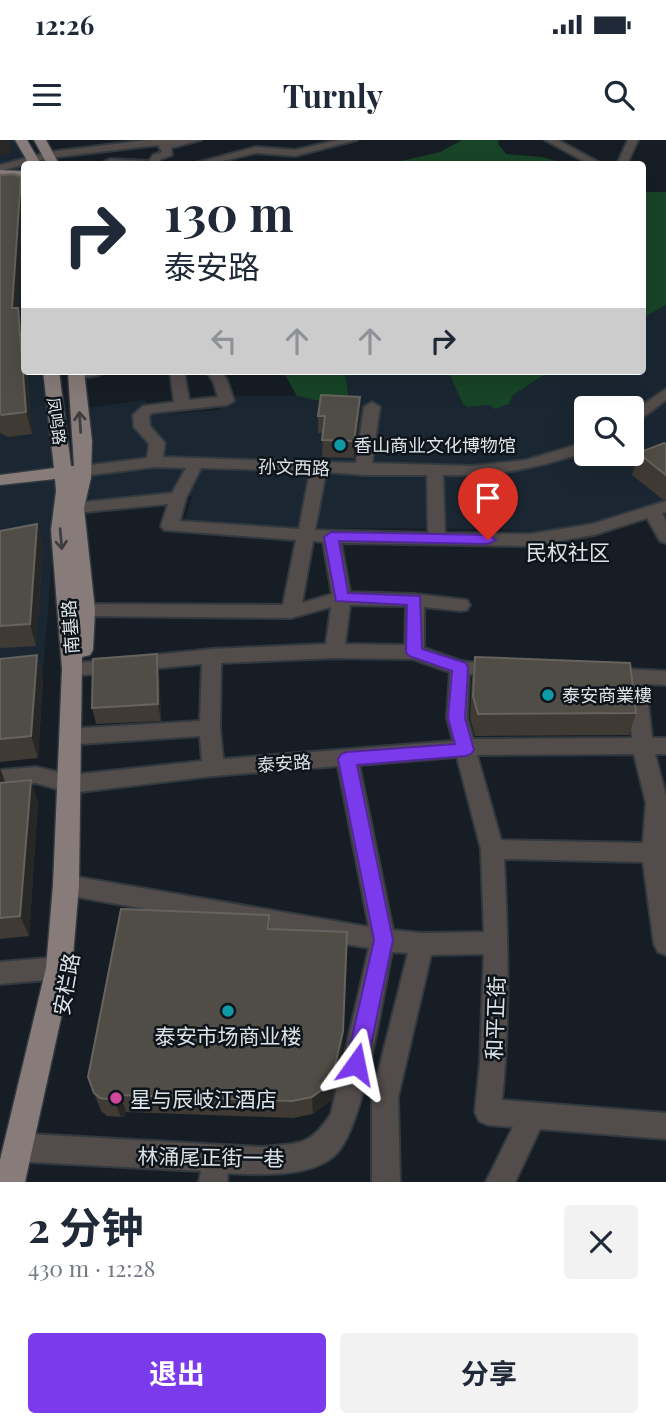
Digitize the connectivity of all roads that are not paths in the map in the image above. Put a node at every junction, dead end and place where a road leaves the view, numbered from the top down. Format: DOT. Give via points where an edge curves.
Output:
graph roads {
  1 [pos="21,140"];
  2 [pos="196,140"];
  3 [pos="352,140"];
  4 [pos="550,140"];
  5 [pos="633,140"];
  6 [pos="61,141"];
  7 [pos="321,143"];
  8 [pos="168,147"];
  9 [pos="48,153"];
  10 [pos="110,160"];
  11 [pos="179,160"];
  12 [pos="31,161"];
  13 [pos="155,161"];
  14 [pos="210,161"];
  15 [pos="590,161"];
  16 [pos="623,161"];
  17 [pos="21,167"];
  18 [pos="0,172"];
  19 [pos="21,175"];
  20 [pos="52,375"];
  21 [pos="76,375"];
  22 [pos="178,375"];
  23 [pos="216,375"];
  24 [pos="666,393"];
  25 [pos="182,406"];
  26 [pos="372,407"];
  27 [pos="644,410"];
  28 [pos="574,451"];
  29 [pos="155,462"];
  30 [pos="196,463"];
  31 [pos="318,468"];
  32 [pos="363,470"];
  33 [pos="74,471"];
  34 [pos="435,472"];
  35 [pos="0,480"];
  36 [pos="178,498"];
  37 [pos="75,508"];
  38 [pos="659,508"];
  39 [pos="306,535"];
  40 [pos="331,537"];
  41 [pos="666,537"];
  42 [pos="437,538"];
  43 [pos="342,598"];
  44 [pos="415,600"];
  45 [pos="461,605"];
  46 [pos="85,610"];
  47 [pos="291,612"];
  48 [pos="334,651"];
  49 [pos="414,652"];
  50 [pos="212,656"];
  51 [pos="83,668"];
  52 [pos="460,668"];
  53 [pos="487,669"];
  54 [pos="581,674"];
  55 [pos="635,677"];
  56 [pos="666,678"];
  57 [pos="210,728"];
  58 [pos="81,736"];
  59 [pos="666,746"];
  60 [pos="643,747"];
  61 [pos="465,750"];
  62 [pos="347,759"];
  63 [pos="213,768"];
  64 [pos="0,779"];
  65 [pos="76,783"];
  66 [pos="661,803"];
  67 [pos="492,849"];
  68 [pos="653,853"];
  69 [pos="77,887"];
  70 [pos="383,940"];
  71 [pos="666,940"];
  72 [pos="496,943"];
  73 [pos="422,944"];
  74 [pos="59,968"];
  75 [pos="0,973"];
  76 [pos="533,1115"];
  77 [pos="666,1126"];
  78 [pos="30,1148"];
  79 [pos="214,1170"];
  80 [pos="10,1182"];
  81 [pos="22,1182"];
  82 [pos="386,1182"];
  83 [pos="500,1182"];
  1 -- 12 [label="main road"];
  2 -- 8 [label="street"];
  3 -- 7 [label="street"];
  4 -- 15 [label="street"];
  5 -- 16 [label="street"];
  6 -- 9 [label="street"];
  7 -- 14 [label="street" via="295,153 256,150"];
  8 -- 9 [label="street"];
  8 -- 11 [label="street"];
  8 -- 13 [label="street"];
  9 -- 10 [label="street"];
  17 -- 18 [label="street"];
  18 -- 19 [label="main road"];
  20 -- 33 [label="main road, 凤鸣路"];
  33 -- 21 [label="main road, 凤鸣路, one-way"];
  22 -- 25 [label="street"];
  23 -- 25 [label="street" via="227,401"];
  24 -- 27 [label="street"];
  25 -- 29 [label="street" via="148,409 141,415 142,427 157,443"];
  26 -- 32 [label="street"];
  28 -- 34 [label="street, 孙文西路" via="527,465"];
  29 -- 30 [label="street, 孙文西路"];
  29 -- 33 [label="street, 孙文西路"];
  30 -- 31 [label="street, 孙文西路"];
  30 -- 36 [label="street"];
  31 -- 32 [label="street, 孙文西路"];
  31 -- 39 [label="street"];
  32 -- 34 [label="street, 孙文西路"];
  33 -- 35 [label="main road, 孙文西路"];
  33 -- 37 [label="main road" via="81,497"];
  33 -- 65 [label="main road, 南基路, one-way" via="61,507 60,530 73,669"];
  34 -- 42 [label="street"];
  36 -- 37 [label="street"];
  36 -- 39 [label="street" via="170,526"];
  37 -- 46 [label="main road, 南基路"];
  38 -- 41 [label="street"];
  38 -- 42 [label="street" via="594,529 530,540"];
  39 -- 40 [label="street"];
  39 -- 47 [label="street"];
  40 -- 42 [label="street"];
  40 -- 43 [label="street"];
  43 -- 44 [label="street"];
  43 -- 47 [label="street"];
  43 -- 48 [label="street"];
  44 -- 45 [label="street"];
  44 -- 49 [label="street"];
  46 -- 47 [label="street"];
  46 -- 51 [label="main road, 南基路"];
  48 -- 49 [label="street"];
  48 -- 50 [label="street"];
  49 -- 52 [label="street"];
  50 -- 51 [label="street"];
  50 -- 57 [label="street"];
  51 -- 58 [label="main road, 南基路"];
  52 -- 53 [label="street"];
  52 -- 61 [label="street, 和平正街" via="457,718"];
  54 -- 55 [label="street"];
  55 -- 56 [label="street"];
  55 -- 60 [label="street"];
  57 -- 58 [label="street"];
  57 -- 63 [label="street"];
  58 -- 65 [label="main road, 南基路"];
  59 -- 60 [label="street, 泰安路"];
  60 -- 61 [label="street, 泰安路" via="490,746"];
  60 -- 66 [label="street"];
  61 -- 62 [label="street, 泰安路"];
  61 -- 67 [label="street, 和平正街"];
  62 -- 63 [label="street, 泰安路"];
  62 -- 70 [label="street, 林涌尾正街一巷"];
  63 -- 65 [label="street, 泰安路"];
  64 -- 65 [label="street" via="36,775"];
  65 -- 69 [label="main road, 安栏路"];
  65 -- 74 [label="main road, 安栏路"];
  66 -- 68 [label="street"];
  67 -- 68 [label="street"];
  67 -- 72 [label="street, 和平正街"];
  68 -- 71 [label="street"];
  69 -- 70 [label="street"];
  69 -- 78 [label="main road, 安栏路" via="70,968"];
  70 -- 73 [label="street"];
  70 -- 79 [label="street, 林涌尾正街一巷" via="346,1109 326,1145 302,1157"];
  72 -- 73 [label="street"];
  72 -- 76 [label="street, 和平正街" via="488,1112"];
  73 -- 82 [label="street" via="385,1097"];
  74 -- 75 [label="street"];
  74 -- 80 [label="main road, 安栏路"];
  76 -- 77 [label="street, 和平正街"];
  76 -- 83 [label="street"];
  78 -- 79 [label="street, 林涌尾正街一巷"];
  78 -- 81 [label="main road, 安栏路"];
}
